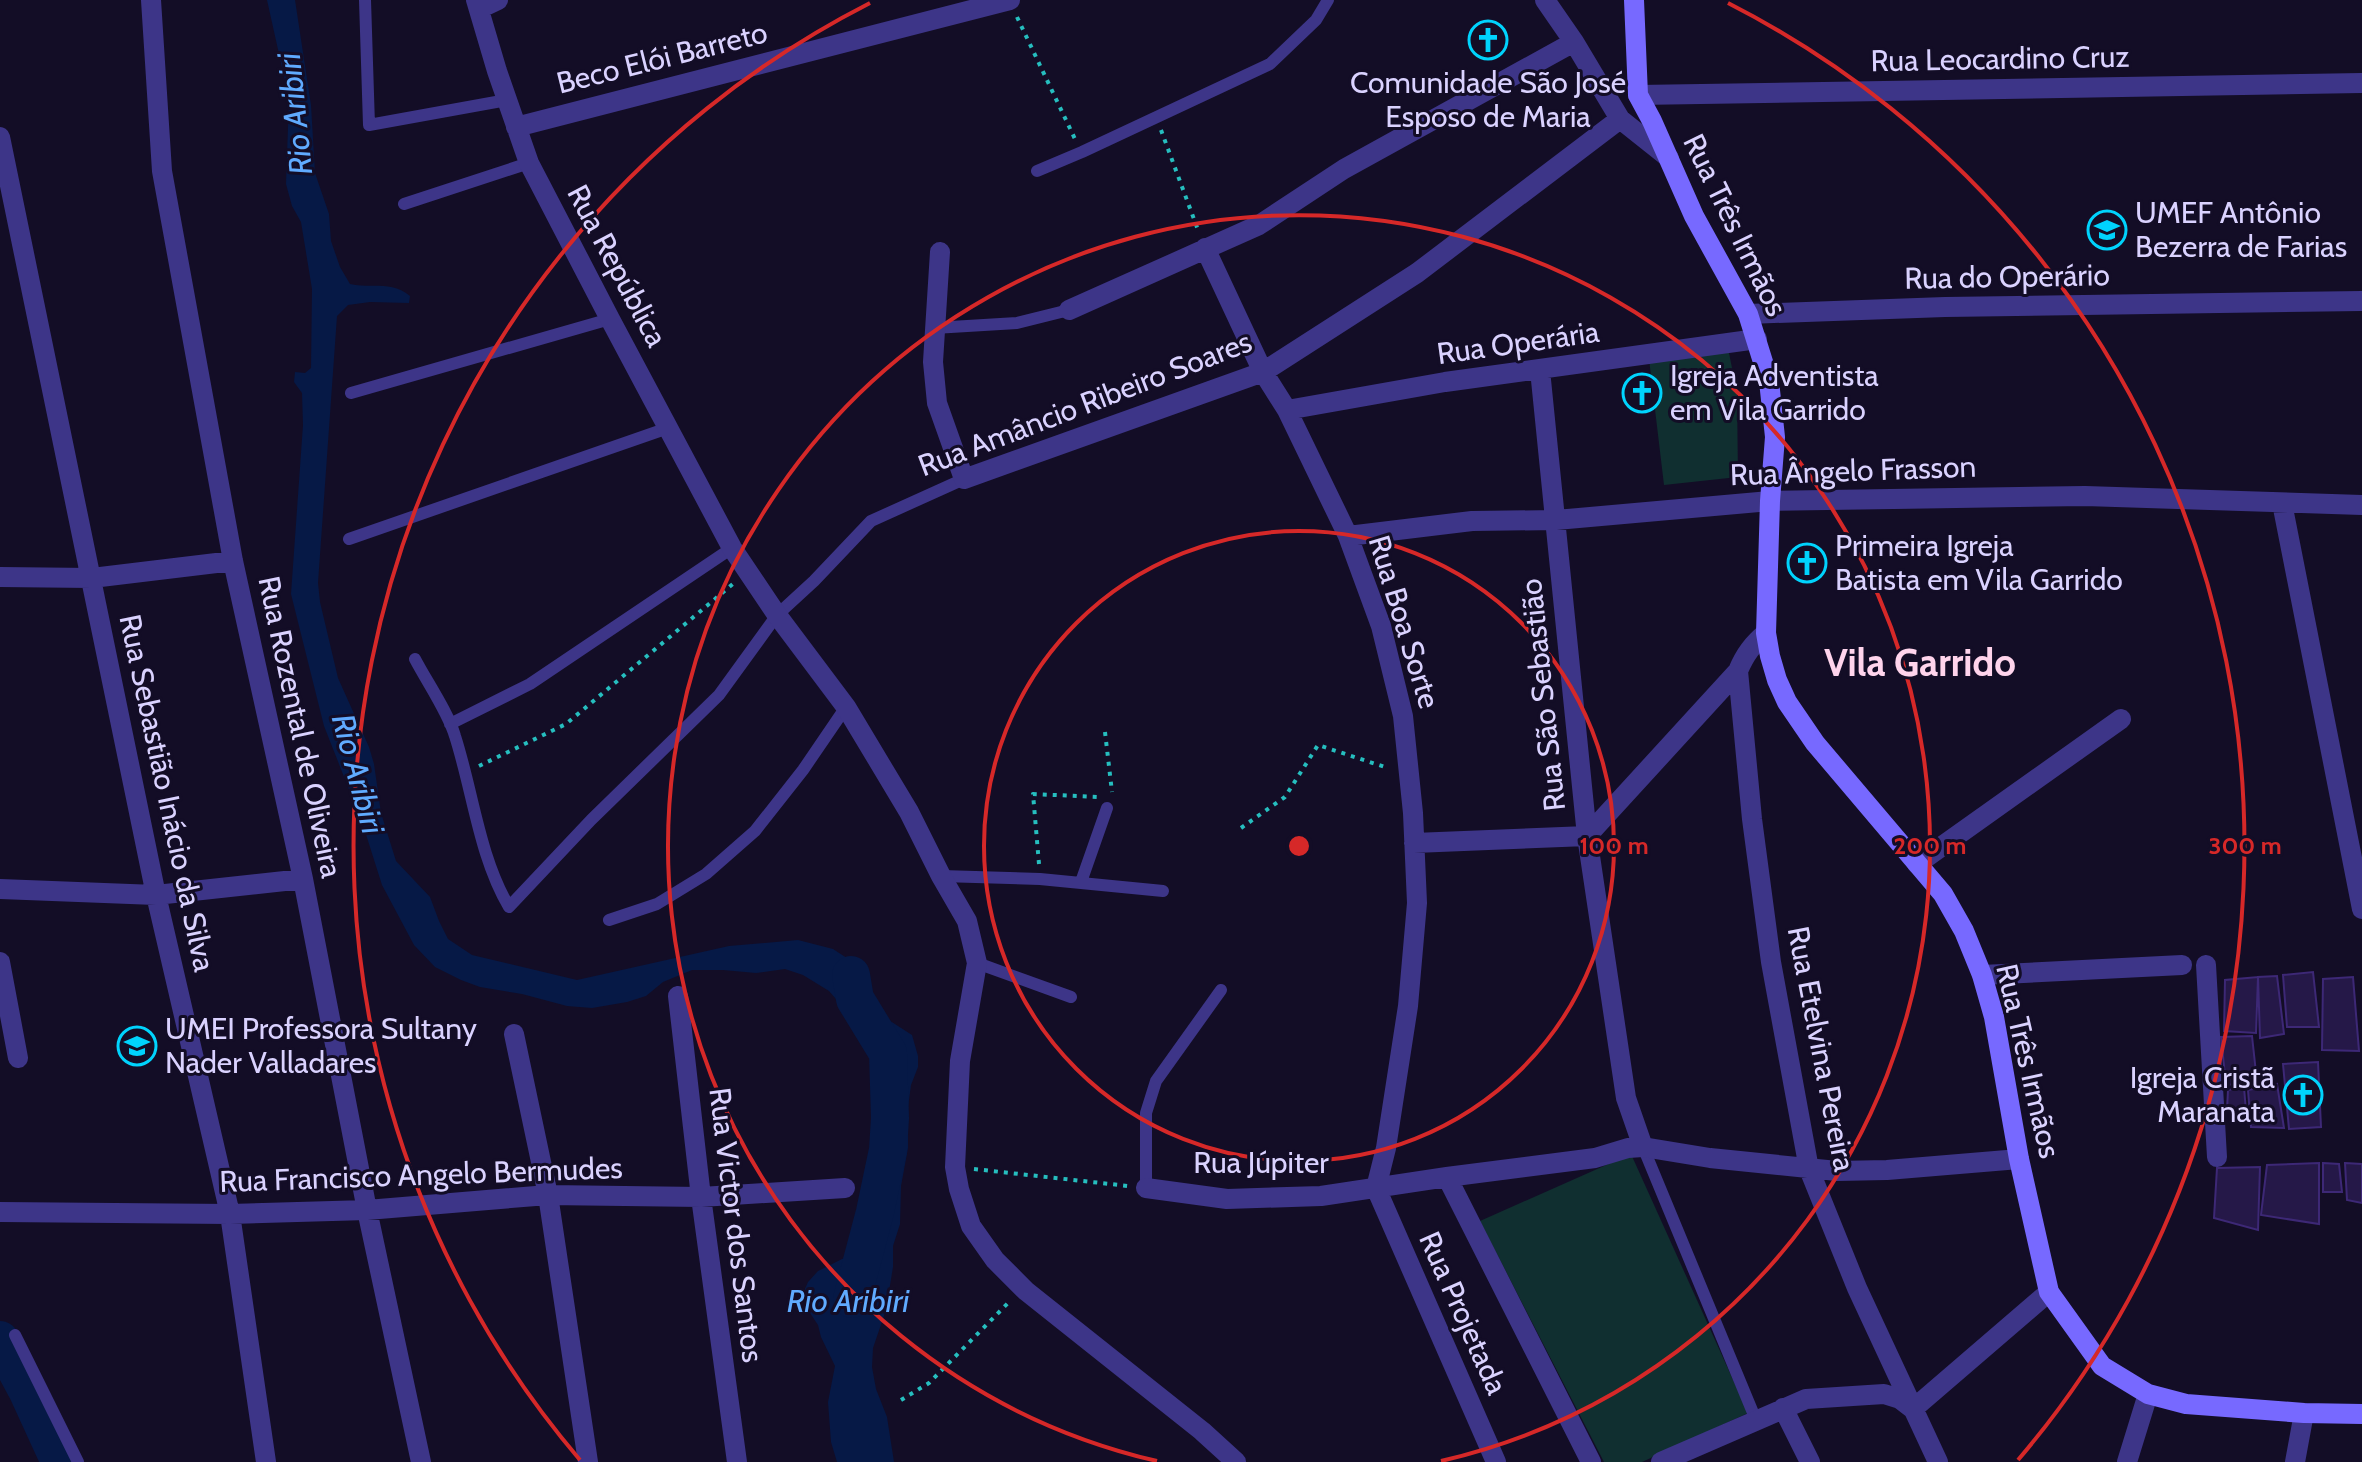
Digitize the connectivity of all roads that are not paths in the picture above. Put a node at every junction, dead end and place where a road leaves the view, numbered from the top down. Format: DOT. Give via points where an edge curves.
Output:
graph roads {
  1 [pos="151,0"];
  2 [pos="365,0"];
  3 [pos="1009,0"];
  4 [pos="1328,0"];
  5 [pos="1545,0"];
  6 [pos="1634,0"];
  7 [pos="484,3"];
  8 [pos="951,6"];
  9 [pos="1574,42"];
  10 [pos="2362,83"];
  11 [pos="1638,95"];
  12 [pos="507,100"];
  13 [pos="1620,119"];
  14 [pos="516,127"];
  15 [pos="0,137"];
  16 [pos="1669,158"];
  17 [pos="529,163"];
  18 [pos="1037,171"];
  19 [pos="404,204"];
  20 [pos="1205,248"];
  21 [pos="940,252"];
  22 [pos="2362,301"];
  23 [pos="1069,310"];
  24 [pos="1748,314"];
  25 [pos="610,319"];
  26 [pos="934,328"];
  27 [pos="1757,339"];
  28 [pos="1540,370"];
  29 [pos="1263,372"];
  30 [pos="351,393"];
  31 [pos="1287,410"];
  32 [pos="668,428"];
  33 [pos="964,479"];
  34 [pos="1770,501"];
  35 [pos="2282,503"];
  36 [pos="2362,505"];
  37 [pos="1556,520"];
  38 [pos="1348,536"];
  39 [pos="349,539"];
  40 [pos="732,548"];
  41 [pos="233,561"];
  42 [pos="0,577"];
  43 [pos="92,578"];
  44 [pos="777,615"];
  45 [pos="1766,633"];
  46 [pos="415,659"];
  47 [pos="1738,671"];
  48 [pos="846,707"];
  49 [pos="2121,719"];
  50 [pos="450,724"];
  51 [pos="1107,808"];
  52 [pos="1587,836"];
  53 [pos="1414,843"];
  54 [pos="1917,864"];
  55 [pos="941,876"];
  56 [pos="303,879"];
  57 [pos="1081,882"];
  58 [pos="0,889"];
  59 [pos="1163,891"];
  60 [pos="156,895"];
  61 [pos="2362,909"];
  62 [pos="609,920"];
  63 [pos="0,962"];
  64 [pos="977,963"];
  65 [pos="2182,965"];
  66 [pos="2206,965"];
  67 [pos="1982,975"];
  68 [pos="1221,990"];
  69 [pos="678,996"];
  70 [pos="1071,997"];
  71 [pos="514,1034"];
  72 [pos="18,1058"];
  73 [pos="1643,1147"];
  74 [pos="2217,1157"];
  75 [pos="2019,1159"];
  76 [pos="1809,1169"];
  77 [pos="1447,1177"];
  78 [pos="845,1188"];
  79 [pos="1146,1188"];
  80 [pos="1376,1188"];
  81 [pos="548,1195"];
  82 [pos="701,1197"];
  83 [pos="367,1210"];
  84 [pos="0,1212"];
  85 [pos="230,1214"];
  86 [pos="2049,1292"];
  87 [pos="15,1335"];
  88 [pos="2148,1394"];
  89 [pos="1783,1408"];
  90 [pos="1913,1409"];
  91 [pos="2304,1413"];
  92 [pos="2362,1414"];
  93 [pos="1756,1420"];
  94 [pos="78,1462"];
  95 [pos="266,1462"];
  96 [pos="421,1462"];
  97 [pos="588,1462"];
  98 [pos="737,1462"];
  99 [pos="1236,1462"];
  100 [pos="1496,1462"];
  101 [pos="1591,1462"];
  102 [pos="1661,1462"];
  103 [pos="1810,1462"];
  104 [pos="1938,1462"];
  105 [pos="2127,1462"];
  106 [pos="2295,1462"];
  1 -- 41 [label="street, Rua Rozental de Oliveira" via="162,171"];
  2 -- 12 [label="lane" via="369,125"];
  3 -- 8 [label="street, Beco Elói Barreto"];
  4 -- 18 [label="lane" via="1316,20 1270,64"];
  5 -- 9 [label="street"];
  6 -- 11 [label="street, Rua Três Irmãos"];
  7 -- 12 [label="street, Rua República"];
  8 -- 14 [label="street, Beco Elói Barreto"];
  9 -- 13 [label="street"];
  9 -- 20 [label="street" via="1344,169 1259,225"];
  10 -- 11 [label="street, Rua Leocardino Cruz"];
  11 -- 16 [label="street, Rua Três Irmãos"];
  12 -- 14 [label="street, Rua República"];
  13 -- 16 [label="street"];
  13 -- 29 [label="street, Rua Amâncio Ribeiro Soares" via="1417,273"];
  14 -- 17 [label="street, Rua República"];
  15 -- 43 [label="street, Rua Sebastião Inácio da Silva"];
  16 -- 24 [label="street, Rua Três Irmãos"];
  17 -- 19 [label="lane"];
  17 -- 25 [label="street, Rua República"];
  20 -- 23 [label="street"];
  20 -- 29 [label="street, Rua Boa Sorte"];
  21 -- 26 [label="street"];
  22 -- 24 [label="street, Rua do Operário"];
  23 -- 26 [label="lane" via="1017,323"];
  24 -- 27 [label="street, Rua Três Irmãos"];
  25 -- 30 [label="lane"];
  25 -- 32 [label="street, Rua República"];
  26 -- 33 [label="street" via="937,403"];
  27 -- 28 [label="street, Rua Operária"];
  27 -- 34 [label="street, Rua Três Irmãos" via="1769,381 1775,437"];
  28 -- 31 [label="street, Rua Operária"];
  28 -- 37 [label="street, Rua São Sebastião"];
  29 -- 31 [label="street, Rua Boa Sorte"];
  29 -- 33 [label="street, Rua Amâncio Ribeiro Soares"];
  31 -- 38 [label="street, Rua Boa Sorte"];
  32 -- 39 [label="lane"];
  32 -- 40 [label="street, Rua República"];
  33 -- 44 [label="lane, Rua Amâncio Ribeiro Soares" via="871,521"];
  34 -- 35 [label="street, Rua Ângelo Frasson" via="2085,496"];
  34 -- 37 [label="street, Rua Ângelo Frasson"];
  34 -- 45 [label="street, Rua Três Irmãos"];
  35 -- 36 [label="street, Rua Ângelo Frasson"];
  35 -- 61 [label="street"];
  37 -- 38 [label="street, Rua Ângelo Frasson" via="1472,521"];
  37 -- 52 [label="street, Rua São Sebastião"];
  38 -- 53 [label="street, Rua Boa Sorte" via="1390,657 1403,716"];
  40 -- 44 [label="street, Rua República"];
  40 -- 50 [label="lane" via="530,684"];
  41 -- 43 [label="street"];
  41 -- 56 [label="street, Rua Rozental de Oliveira"];
  42 -- 43 [label="street"];
  43 -- 60 [label="street, Rua Sebastião Inácio da Silva"];
  44 -- 48 [label="street, Rua República"];
  44 -- 50 [label="lane, Rua Amâncio Ribeiro Soares" via="719,695 509,907 498,887"];
  45 -- 47 [label="street" via="1752,645"];
  45 -- 54 [label="street, Rua Três Irmãos" via="1787,702"];
  46 -- 50 [label="lane"];
  47 -- 52 [label="street"];
  47 -- 76 [label="street, Rua Etelvina Pereira" via="1771,962"];
  48 -- 55 [label="street, Rua República"];
  48 -- 62 [label="lane" via="755,831 706,874 657,904"];
  49 -- 54 [label="street"];
  51 -- 57 [label="lane"];
  52 -- 53 [label="street"];
  52 -- 73 [label="street, Rua São Sebastião" via="1626,1098"];
  53 -- 80 [label="street, Rua Boa Sorte" via="1417,903 1408,1006"];
  54 -- 67 [label="street, Rua Três Irmãos" via="1943,894"];
  55 -- 57 [label="lane"];
  55 -- 64 [label="street, Rua República" via="967,921"];
  56 -- 60 [label="street"];
  56 -- 83 [label="street, Rua Rozental de Oliveira"];
  57 -- 59 [label="lane"];
  58 -- 60 [label="street"];
  60 -- 85 [label="street, Rua Sebastião Inácio da Silva"];
  63 -- 72 [label="street"];
  64 -- 70 [label="lane"];
  64 -- 99 [label="street" via="960,1061 955,1167 971,1226 1023,1287"];
  65 -- 67 [label="street"];
  66 -- 74 [label="street"];
  67 -- 75 [label="street, Rua Três Irmãos"];
  68 -- 79 [label="lane" via="1156,1081 1146,1113"];
  69 -- 82 [label="street, Rua Victor dos Santos"];
  71 -- 81 [label="street"];
  73 -- 76 [label="street"];
  73 -- 77 [label="street, Rua Júpiter"];
  73 -- 93 [label="lane, Rua São Sebastião"];
  75 -- 76 [label="street" via="1887,1170"];
  75 -- 86 [label="street, Rua Três Irmãos"];
  76 -- 90 [label="street, Rua Etelvina Pereira"];
  77 -- 80 [label="street, Rua Júpiter"];
  77 -- 101 [label="street"];
  78 -- 82 [label="street, Rua Francisco Angelo Bermudes"];
  79 -- 80 [label="street, Rua Júpiter" via="1227,1199"];
  80 -- 100 [label="street, Rua Projetada"];
  81 -- 82 [label="street, Rua Francisco Angelo Bermudes"];
  81 -- 83 [label="street, Rua Francisco Angelo Bermudes"];
  81 -- 97 [label="street"];
  82 -- 98 [label="street, Rua Victor dos Santos"];
  83 -- 85 [label="street, Rua Francisco Angelo Bermudes"];
  83 -- 96 [label="street, Rua Rozental de Oliveira"];
  84 -- 85 [label="street, Rua Francisco Angelo Bermudes"];
  85 -- 95 [label="street, Rua Sebastião Inácio da Silva"];
  86 -- 88 [label="street, Rua Três Irmãos" via="2102,1366"];
  86 -- 90 [label="street"];
  87 -- 94 [label="lane"];
  88 -- 91 [label="street, Rua Três Irmãos" via="2186,1404"];
  88 -- 105 [label="street"];
  89 -- 90 [label="street" via="1806,1399 1884,1394"];
  89 -- 93 [label="street"];
  89 -- 103 [label="street"];
  90 -- 104 [label="street, Rua Etelvina Pereira"];
  91 -- 92 [label="street, Rua Três Irmãos"];
  91 -- 106 [label="street"];
  93 -- 102 [label="street"];
}
